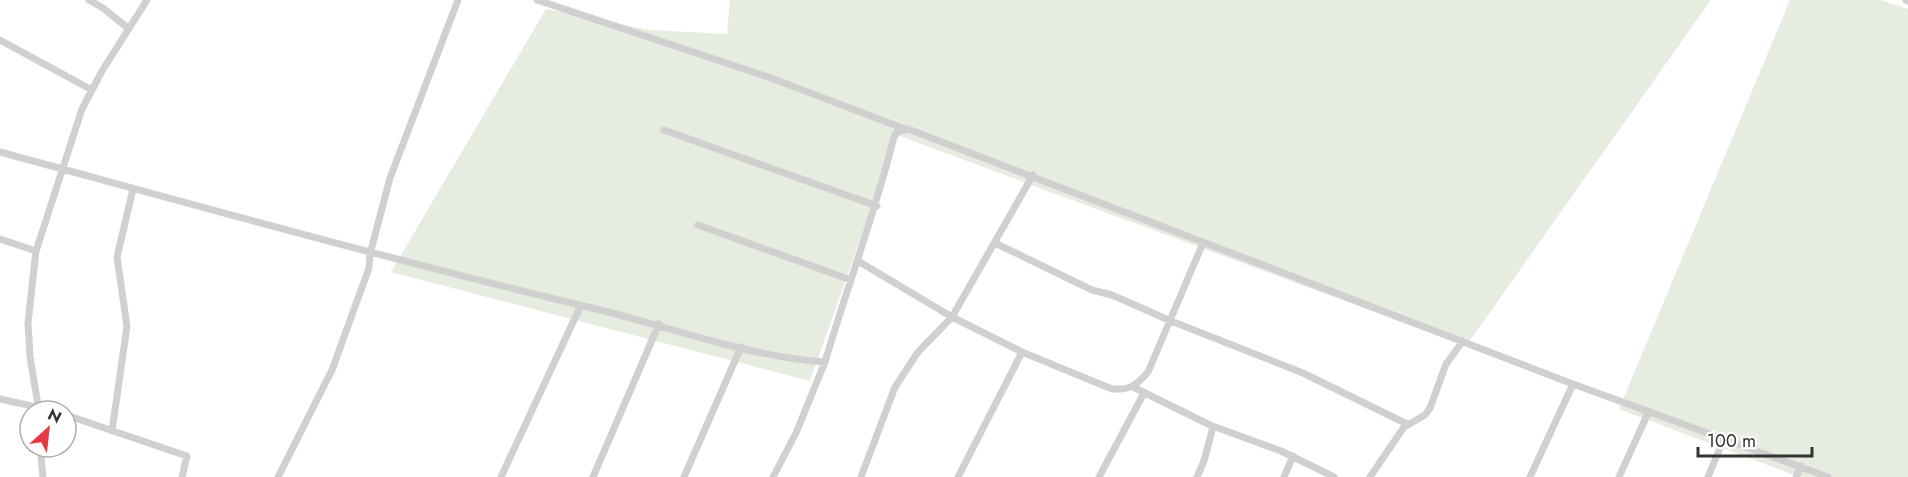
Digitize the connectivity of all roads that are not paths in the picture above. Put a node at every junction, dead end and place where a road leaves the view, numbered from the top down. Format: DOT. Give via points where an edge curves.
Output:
graph roads {
  1 [pos="89,0"];
  2 [pos="147,0"];
  3 [pos="458,0"];
  4 [pos="537,0"];
  5 [pos="129,29"];
  6 [pos="0,40"];
  7 [pos="92,90"];
  8 [pos="664,129"];
  9 [pos="905,129"];
  10 [pos="0,152"];
  11 [pos="63,169"];
  12 [pos="1033,175"];
  13 [pos="133,189"];
  14 [pos="877,206"];
  15 [pos="698,225"];
  16 [pos="0,239"];
  17 [pos="995,243"];
  18 [pos="1203,243"];
  19 [pos="36,251"];
  20 [pos="370,254"];
  21 [pos="858,261"];
  22 [pos="851,280"];
  23 [pos="581,305"];
  24 [pos="952,317"];
  25 [pos="1170,321"];
  26 [pos="659,324"];
  27 [pos="1463,341"];
  28 [pos="741,347"];
  29 [pos="1022,352"];
  30 [pos="825,362"];
  31 [pos="1573,384"];
  32 [pos="1133,387"];
  33 [pos="1144,393"];
  34 [pos="0,399"];
  35 [pos="37,399"];
  36 [pos="18,404"];
  37 [pos="1649,411"];
  38 [pos="78,419"];
  39 [pos="1407,424"];
  40 [pos="1213,427"];
  41 [pos="112,430"];
  42 [pos="1724,438"];
  43 [pos="1293,456"];
  44 [pos="41,459"];
  45 [pos="1801,466"];
  46 [pos="1376,473"];
  47 [pos="43,477"];
  48 [pos="182,477"];
  49 [pos="278,477"];
  50 [pos="501,477"];
  51 [pos="593,477"];
  52 [pos="684,477"];
  53 [pos="773,477"];
  54 [pos="861,477"];
  55 [pos="958,477"];
  56 [pos="1100,477"];
  57 [pos="1197,477"];
  58 [pos="1284,477"];
  59 [pos="1334,477"];
  60 [pos="1370,477"];
  61 [pos="1530,477"];
  62 [pos="1619,477"];
  63 [pos="1708,477"];
  64 [pos="1796,477"];
  65 [pos="1828,477"];
  1 -- 5 [label="street"];
  2 -- 5 [label="street"];
  3 -- 20 [label="street" via="390,178"];
  4 -- 9 [label="street" via="771,78"];
  5 -- 7 [label="street"];
  6 -- 7 [label="street"];
  7 -- 11 [label="street"];
  8 -- 14 [label="street"];
  9 -- 12 [label="street"];
  9 -- 14 [label="street" via="894,137"];
  10 -- 11 [label="street"];
  11 -- 13 [label="street"];
  11 -- 19 [label="street"];
  12 -- 17 [label="street"];
  12 -- 18 [label="street"];
  13 -- 20 [label="street"];
  13 -- 41 [label="street" via="117,257 126,326"];
  14 -- 21 [label="street"];
  15 -- 22 [label="street"];
  16 -- 19 [label="street"];
  17 -- 24 [label="street"];
  17 -- 25 [label="street" via="1092,290"];
  18 -- 25 [label="street"];
  18 -- 27 [label="street"];
  19 -- 35 [label="street" via="28,323"];
  20 -- 23 [label="street"];
  20 -- 49 [label="street" via="369,268 332,370"];
  21 -- 22 [label="street"];
  21 -- 24 [label="street"];
  22 -- 30 [label="street"];
  23 -- 26 [label="street"];
  23 -- 50 [label="street"];
  24 -- 29 [label="street"];
  24 -- 54 [label="street" via="918,352 895,387"];
  25 -- 32 [label="street" via="1148,372"];
  25 -- 39 [label="street" via="1303,373"];
  26 -- 28 [label="street"];
  26 -- 51 [label="street"];
  27 -- 31 [label="street"];
  27 -- 39 [label="street" via="1446,364 1430,408"];
  28 -- 30 [label="street" via="791,360"];
  28 -- 52 [label="street"];
  29 -- 32 [label="street" via="1112,389"];
  29 -- 55 [label="street"];
  30 -- 53 [label="street"];
  31 -- 37 [label="street"];
  31 -- 61 [label="street"];
  32 -- 33 [label="street"];
  33 -- 40 [label="street"];
  33 -- 56 [label="street"];
  34 -- 36 [label="street"];
  37 -- 42 [label="street"];
  37 -- 62 [label="street"];
  38 -- 41 [label="street"];
  39 -- 46 [label="street"];
  40 -- 43 [label="street"];
  40 -- 57 [label="street"];
  41 -- 48 [label="street" via="187,456"];
  42 -- 45 [label="street"];
  42 -- 63 [label="street"];
  43 -- 58 [label="street"];
  43 -- 59 [label="street"];
  44 -- 47 [label="street"];
  45 -- 64 [label="street"];
  45 -- 65 [label="street"];
  46 -- 60 [label="street"];
}
